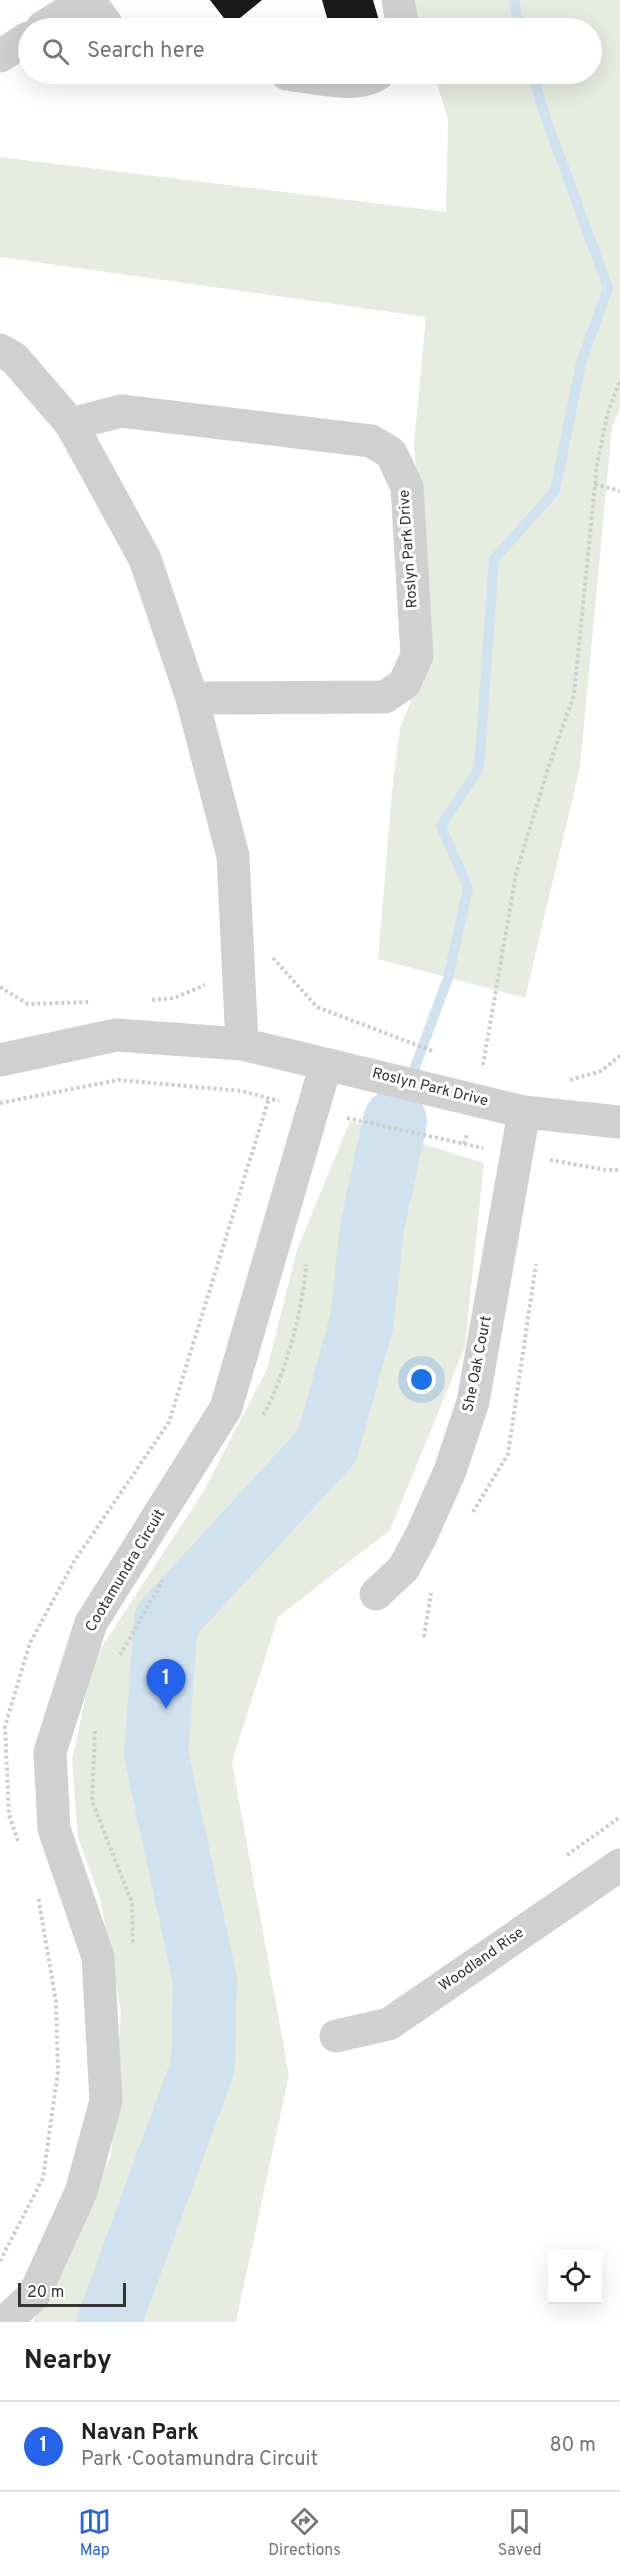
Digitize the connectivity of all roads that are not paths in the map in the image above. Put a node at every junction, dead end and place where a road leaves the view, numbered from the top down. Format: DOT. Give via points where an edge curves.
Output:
graph roads {
  1 [pos="88,0"];
  2 [pos="398,0"];
  3 [pos="58,18"];
  4 [pos="102,18"];
  5 [pos="401,18"];
  6 [pos="18,44"];
  7 [pos="0,56"];
  8 [pos="0,350"];
  9 [pos="71,424"];
  10 [pos="192,698"];
  11 [pos="242,1044"];
  12 [pos="0,1060"];
  13 [pos="326,1064"];
  14 [pos="524,1112"];
  15 [pos="620,1122"];
  16 [pos="376,1594"];
  17 [pos="620,1865"];
  18 [pos="336,2036"];
  19 [pos="5,2322"];
  1 -- 3 [label="street"];
  1 -- 4 [label="street"];
  2 -- 5 [label="street"];
  6 -- 7 [label="street"];
  8 -- 9 [label="street" via="14,358"];
  9 -- 10 [label="street" via="145,559"];
  9 -- 10 [label="street, Roslyn Park Drive" via="121,411 371,441 391,453 407,487 417,656 404,684 385,697"];
  10 -- 11 [label="street" via="233,856"];
  11 -- 12 [label="street, Roslyn Park Drive" via="116,1035"];
  11 -- 13 [label="street, Roslyn Park Drive"];
  13 -- 14 [label="street, Roslyn Park Drive"];
  13 -- 19 [label="street, Cootamundra Circuit" via="327,1113 226,1408 91,1623 50,1752 54,1829 98,1957 106,2101 81,2192 34,2295"];
  14 -- 15 [label="street, Roslyn Park Drive"];
  14 -- 16 [label="street, She Oak Court" via="473,1402 450,1471 421,1536 403,1569"];
  17 -- 18 [label="street, Woodland Rise" via="389,2024"];
}
